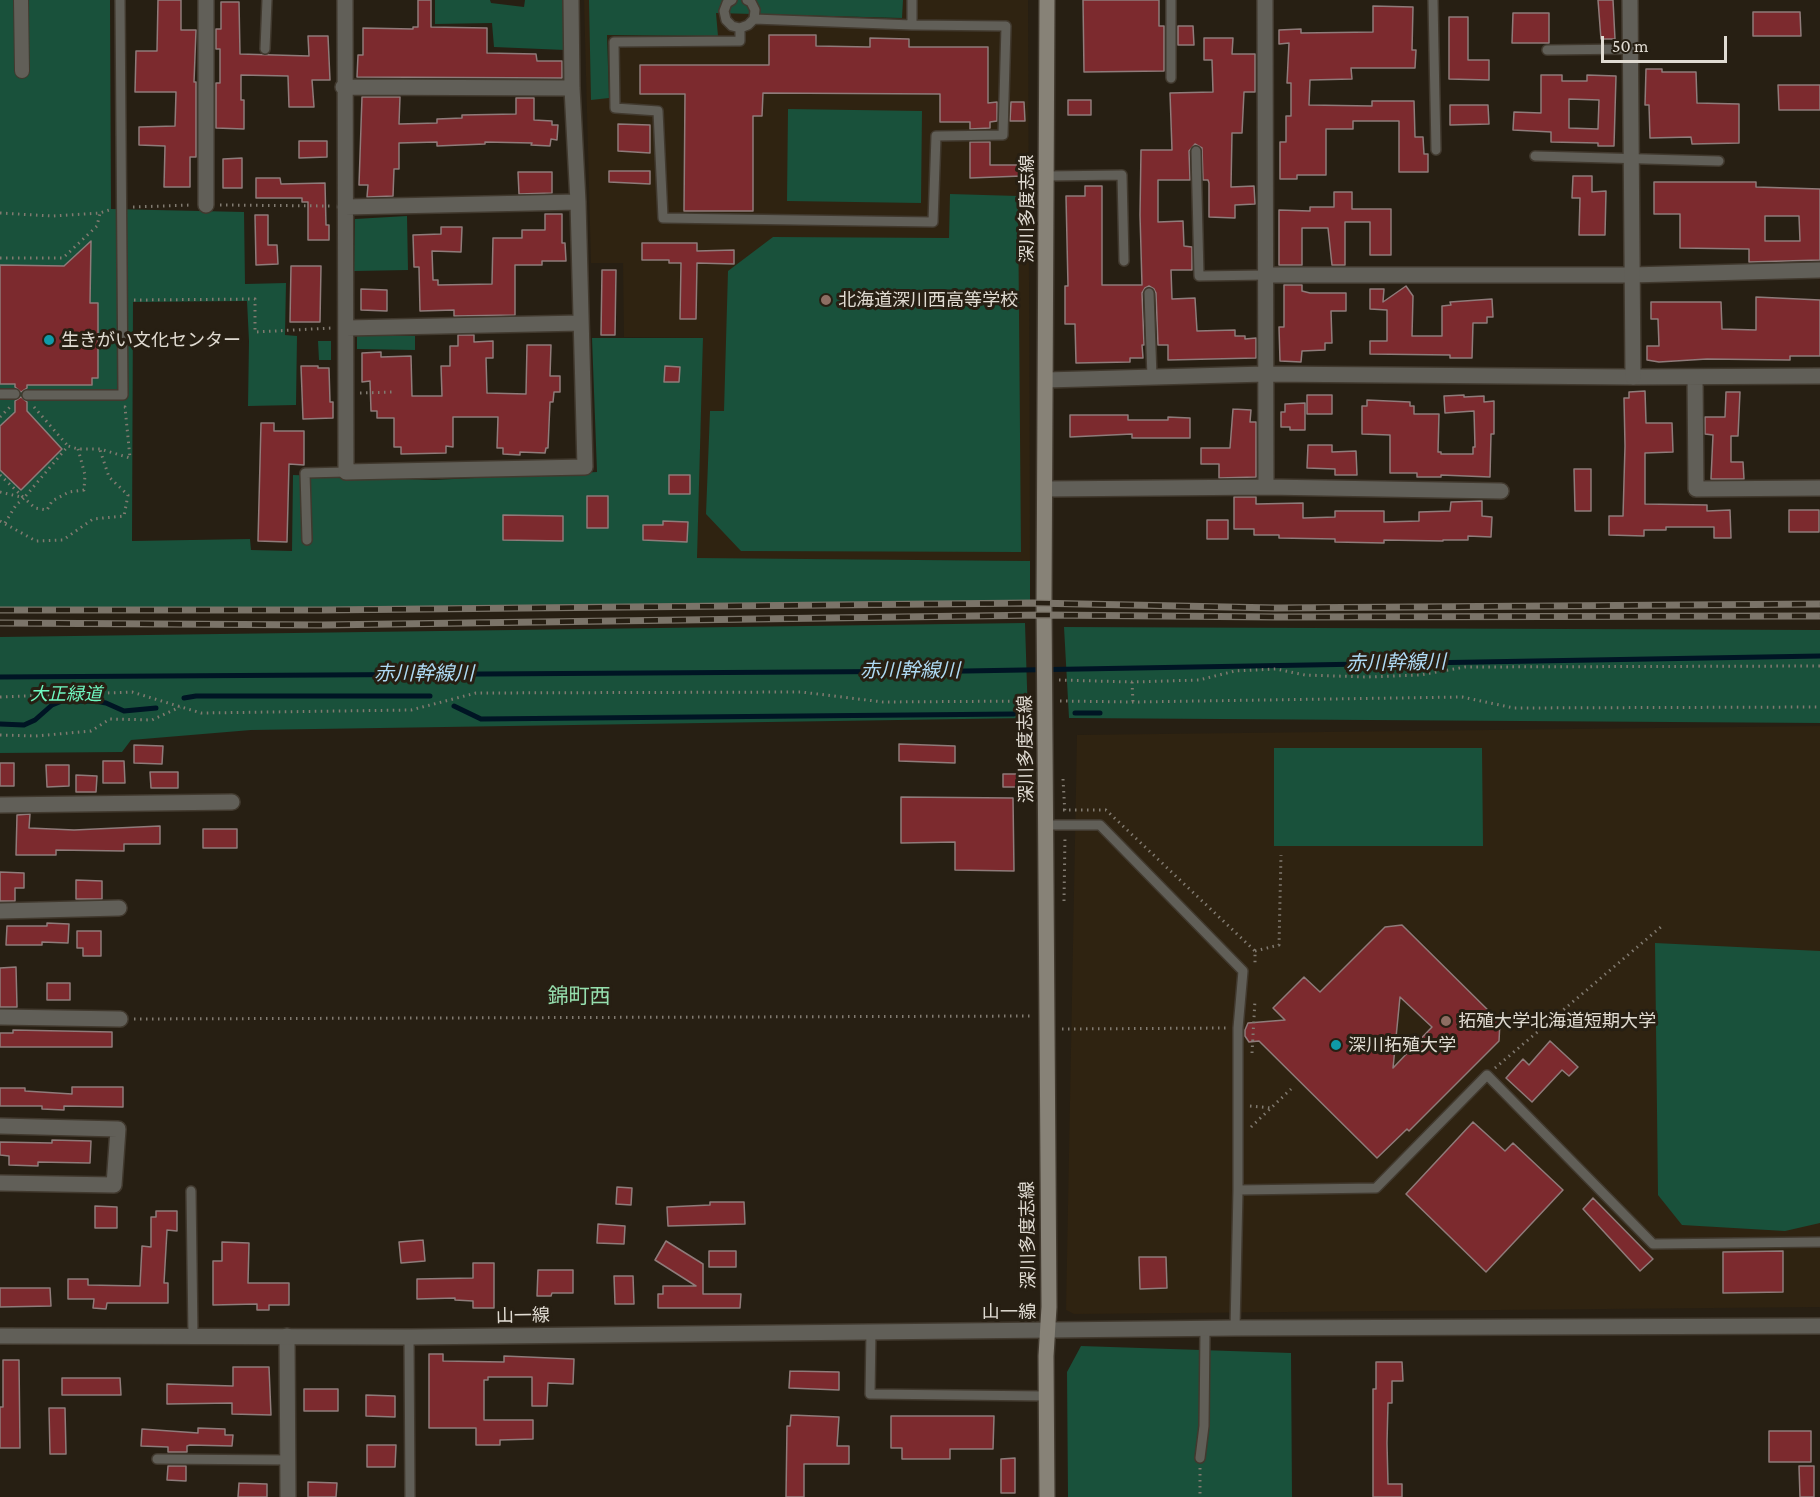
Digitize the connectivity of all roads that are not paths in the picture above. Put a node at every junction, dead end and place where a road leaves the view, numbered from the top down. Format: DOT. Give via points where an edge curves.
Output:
graph roads {
  1 [pos="21,0"];
  2 [pos="120,0"];
  3 [pos="206,0"];
  4 [pos="267,0"];
  5 [pos="345,0"];
  6 [pos="572,0"];
  7 [pos="732,0"];
  8 [pos="747,0"];
  9 [pos="912,0"];
  10 [pos="1047,0"];
  11 [pos="1171,0"];
  12 [pos="1265,0"];
  13 [pos="1433,0"];
  14 [pos="1630,0"];
  15 [pos="754,18"];
  16 [pos="912,25"];
  17 [pos="740,28"];
  18 [pos="265,49"];
  19 [pos="1630,49"];
  20 [pos="1547,50"];
  21 [pos="22,71"];
  22 [pos="1171,78"];
  23 [pos="344,87"];
  24 [pos="572,88"];
  25 [pos="1436,150"];
  26 [pos="1196,151"];
  27 [pos="1534,156"];
  28 [pos="1631,158"];
  29 [pos="1719,161"];
  30 [pos="1047,176"];
  31 [pos="578,202"];
  32 [pos="206,205"];
  33 [pos="345,207"];
  34 [pos="1124,261"];
  35 [pos="1820,270"];
  36 [pos="1266,275"];
  37 [pos="1631,275"];
  38 [pos="1149,293"];
  39 [pos="581,323"];
  40 [pos="346,328"];
  41 [pos="1265,374"];
  42 [pos="1820,376"];
  43 [pos="1152,377"];
  44 [pos="1633,377"];
  45 [pos="1695,377"];
  46 [pos="1046,380"];
  47 [pos="0,394"];
  48 [pos="15,394"];
  49 [pos="27,394"];
  50 [pos="346,472"];
  51 [pos="1266,487"];
  52 [pos="1820,488"];
  53 [pos="1046,489"];
  54 [pos="1501,491"];
  55 [pos="307,540"];
  56 [pos="232,802"];
  57 [pos="0,805"];
  58 [pos="1046,818"];
  59 [pos="120,909"];
  60 [pos="0,911"];
  61 [pos="0,1017"];
  62 [pos="120,1019"];
  63 [pos="0,1126"];
  64 [pos="0,1183"];
  65 [pos="1238,1190"];
  66 [pos="191,1191"];
  67 [pos="1820,1242"];
  68 [pos="1820,1326"];
  69 [pos="1235,1328"];
  70 [pos="1205,1330"];
  71 [pos="871,1331"];
  72 [pos="1047,1331"];
  73 [pos="0,1336"];
  74 [pos="193,1336"];
  75 [pos="286,1336"];
  76 [pos="409,1337"];
  77 [pos="1046,1396"];
  78 [pos="1200,1458"];
  79 [pos="157,1459"];
  80 [pos="287,1460"];
  81 [pos="288,1497"];
  82 [pos="410,1497"];
  83 [pos="1047,1497"];
  1 -- 21 [label="street"];
  2 -- 49 [label="lane" via="123,395"];
  3 -- 32 [label="street"];
  4 -- 18 [label="lane"];
  5 -- 23 [label="street"];
  6 -- 24 [label="street"];
  7 -- 17 [label="lane" via="724,11 726,20"];
  8 -- 15 [label="lane" via="755,10"];
  9 -- 16 [label="lane"];
  10 -- 30 [label="main road, 深川多度志線"];
  11 -- 22 [label="lane"];
  12 -- 36 [label="street"];
  13 -- 25 [label="lane"];
  14 -- 19 [label="street"];
  15 -- 16 [label="lane"];
  15 -- 17 [label="lane"];
  16 -- 17 [label="lane" via="1006,26 1003,135 936,136 933,222 663,218 658,111 615,108 614,42 740,42"];
  19 -- 20 [label="lane"];
  19 -- 28 [label="street"];
  23 -- 24 [label="street"];
  23 -- 33 [label="street"];
  24 -- 31 [label="street"];
  26 -- 36 [label="lane" via="1199,276"];
  27 -- 28 [label="lane"];
  28 -- 29 [label="lane"];
  28 -- 37 [label="street"];
  30 -- 34 [label="lane" via="1122,175"];
  30 -- 46 [label="main road, 深川多度志線"];
  31 -- 33 [label="street"];
  31 -- 39 [label="street"];
  33 -- 40 [label="street"];
  35 -- 37 [label="street"];
  36 -- 37 [label="street"];
  36 -- 41 [label="street"];
  37 -- 44 [label="street"];
  38 -- 43 [label="lane"];
  39 -- 40 [label="street"];
  39 -- 50 [label="street" via="585,467"];
  40 -- 50 [label="street"];
  41 -- 43 [label="street"];
  41 -- 44 [label="street"];
  41 -- 51 [label="street"];
  42 -- 45 [label="street"];
  43 -- 46 [label="street"];
  44 -- 45 [label="street"];
  45 -- 52 [label="street" via="1696,489"];
  46 -- 53 [label="main road, 深川多度志線"];
  47 -- 48 [label="lane"];
  50 -- 55 [label="lane" via="305,473"];
  51 -- 53 [label="street"];
  51 -- 54 [label="street"];
  53 -- 58 [label="main road, 深川多度志線"];
  56 -- 57 [label="street"];
  58 -- 65 [label="lane" via="1100,825 1243,971 1238,1028"];
  58 -- 72 [label="main road, 深川多度志線"];
  59 -- 60 [label="street"];
  61 -- 62 [label="street"];
  63 -- 64 [label="street" via="118,1129 114,1185"];
  65 -- 67 [label="lane" via="1376,1188 1487,1075 1653,1244"];
  65 -- 69 [label="lane"];
  66 -- 74 [label="lane"];
  68 -- 69 [label="street, 山一線"];
  69 -- 70 [label="street, 山一線"];
  70 -- 72 [label="street, 山一線"];
  70 -- 78 [label="lane"];
  71 -- 72 [label="street, 山一線"];
  71 -- 76 [label="street, 山一線"];
  71 -- 77 [label="lane" via="870,1394"];
  72 -- 77 [label="main road, 深川多度志線"];
  73 -- 74 [label="street, 山一線"];
  74 -- 75 [label="street, 山一線"];
  75 -- 76 [label="street, 山一線"];
  75 -- 80 [label="street"];
  76 -- 82 [label="lane"];
  77 -- 83 [label="main road, 深川多度志線"];
  79 -- 80 [label="lane"];
  80 -- 81 [label="street"];
}
